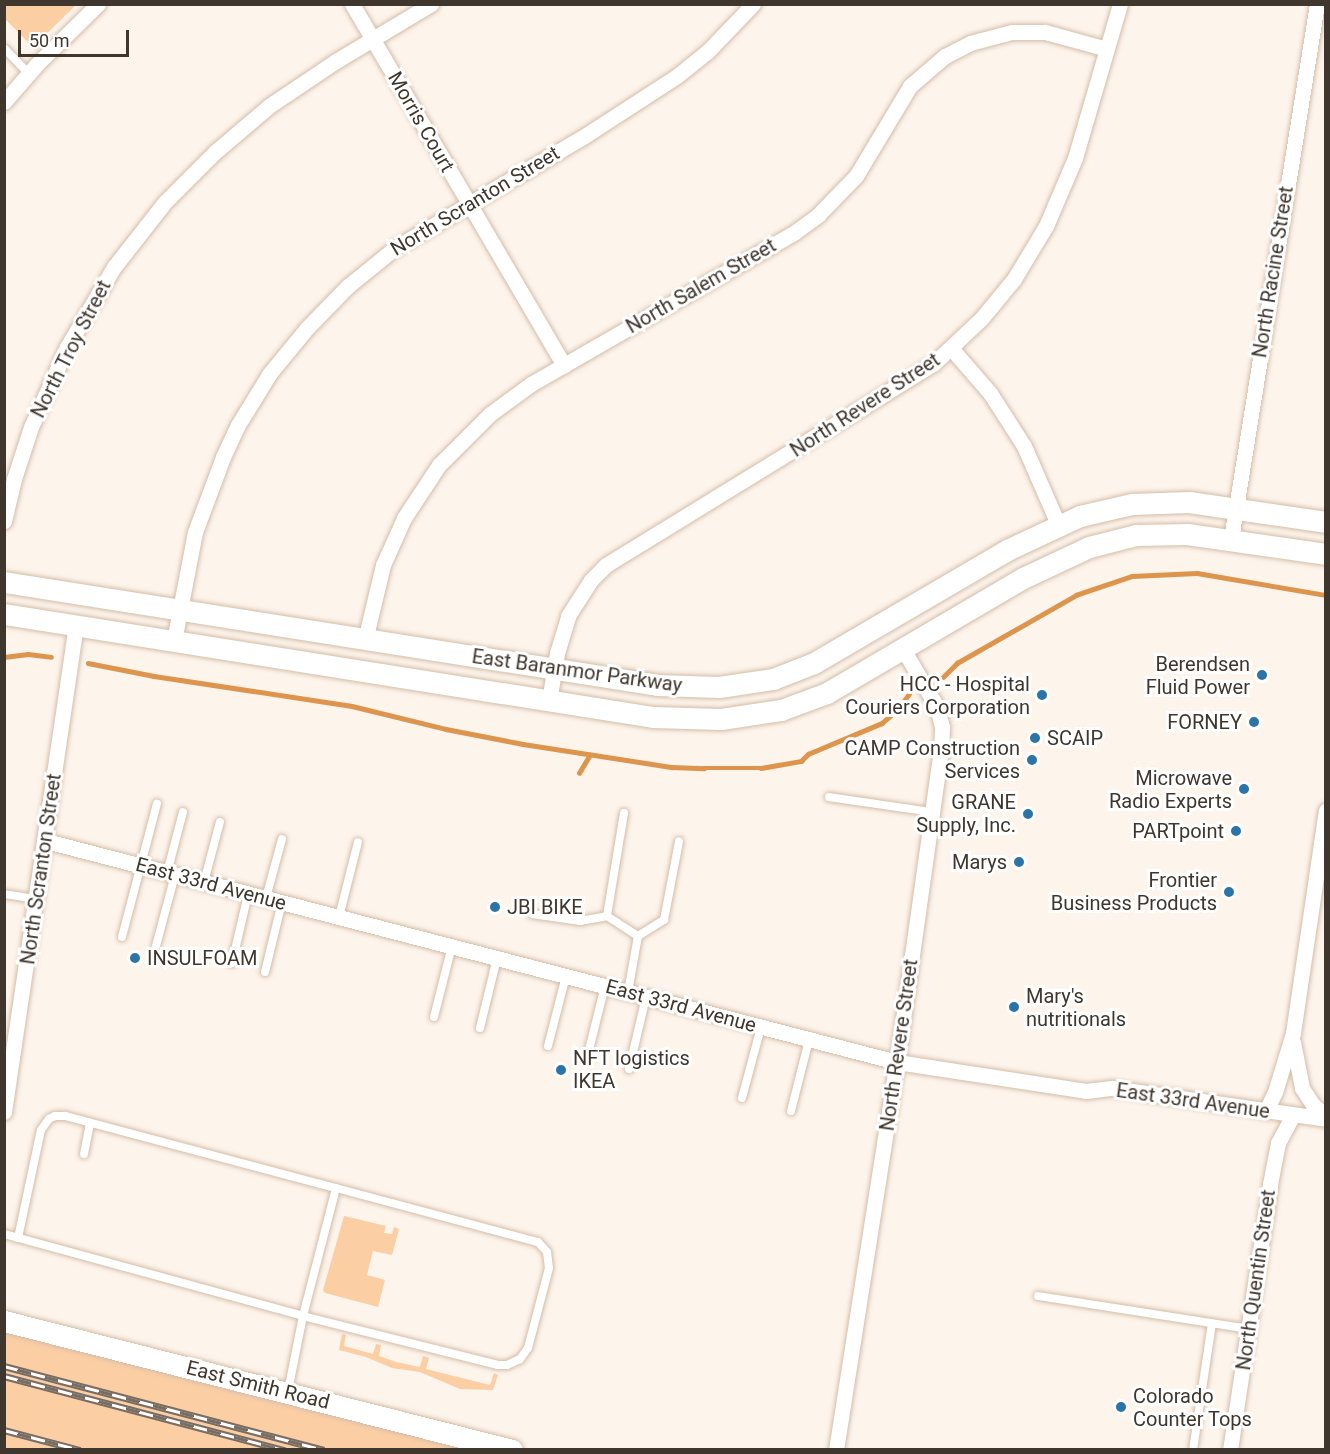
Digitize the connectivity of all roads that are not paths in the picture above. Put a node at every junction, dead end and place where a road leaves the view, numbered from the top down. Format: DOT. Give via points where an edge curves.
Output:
graph roads {
  1 [pos="98,4"];
  2 [pos="352,4"];
  3 [pos="432,4"];
  4 [pos="753,4"];
  5 [pos="1120,4"];
  6 [pos="1317,4"];
  7 [pos="372,40"];
  8 [pos="4,48"];
  9 [pos="1107,49"];
  10 [pos="28,74"];
  11 [pos="4,102"];
  12 [pos="468,204"];
  13 [pos="951,348"];
  14 [pos="564,365"];
  15 [pos="1236,507"];
  16 [pos="4,520"];
  17 [pos="1326,522"];
  18 [pos="1058,524"];
  19 [pos="1231,539"];
  20 [pos="1326,554"];
  21 [pos="4,582"];
  22 [pos="179,609"];
  23 [pos="4,614"];
  24 [pos="76,626"];
  25 [pos="365,640"];
  26 [pos="174,641"];
  27 [pos="903,649"];
  28 [pos="554,670"];
  29 [pos="549,702"];
  30 [pos="829,796"];
  31 [pos="157,804"];
  32 [pos="1326,810"];
  33 [pos="183,812"];
  34 [pos="932,812"];
  35 [pos="624,813"];
  36 [pos="220,822"];
  37 [pos="282,839"];
  38 [pos="46,841"];
  39 [pos="679,841"];
  40 [pos="358,842"];
  41 [pos="140,866"];
  42 [pos="171,874"];
  43 [pos="204,882"];
  44 [pos="4,894"];
  45 [pos="248,894"];
  46 [pos="266,898"];
  47 [pos="38,900"];
  48 [pos="282,902"];
  49 [pos="532,914"];
  50 [pos="607,916"];
  51 [pos="339,917"];
  52 [pos="638,936"];
  53 [pos="122,937"];
  54 [pos="156,946"];
  55 [pos="452,946"];
  56 [pos="497,958"];
  57 [pos="232,963"];
  58 [pos="265,972"];
  59 [pos="566,976"];
  60 [pos="605,986"];
  61 [pos="628,992"];
  62 [pos="646,997"];
  63 [pos="434,1017"];
  64 [pos="761,1027"];
  65 [pos="480,1028"];
  66 [pos="1293,1033"];
  67 [pos="810,1040"];
  68 [pos="548,1046"];
  69 [pos="587,1058"];
  70 [pos="897,1062"];
  71 [pos="629,1069"];
  72 [pos="742,1098"];
  73 [pos="791,1111"];
  74 [pos="1266,1111"];
  75 [pos="4,1112"];
  76 [pos="1293,1115"];
  77 [pos="1326,1118"];
  78 [pos="90,1123"];
  79 [pos="84,1154"];
  80 [pos="336,1188"];
  81 [pos="4,1234"];
  82 [pos="18,1238"];
  83 [pos="1038,1296"];
  84 [pos="303,1316"];
  85 [pos="4,1321"];
  86 [pos="1212,1323"];
  87 [pos="1248,1329"];
  88 [pos="288,1393"];
  89 [pos="512,1449"];
  90 [pos="837,1449"];
  91 [pos="1193,1449"];
  92 [pos="1230,1449"];
  1 -- 10 [label="street"];
  2 -- 7 [label="street, Morris Court"];
  3 -- 7 [label="street, North Troy Street"];
  4 -- 12 [label="street, North Scranton Street" via="708,51 677,76 605,124"];
  5 -- 9 [label="street, North Revere Street"];
  6 -- 15 [label="street, North Racine Street"];
  7 -- 12 [label="street, Morris Court"];
  7 -- 16 [label="street, North Troy Street" via="310,78 232,136 165,202 114,267 50,382 21,453"];
  8 -- 10 [label="lane"];
  9 -- 13 [label="street, North Revere Street" via="1075,158 1046,226 1014,279"];
  9 -- 14 [label="street, North Salem Street" via="1045,32 1012,32 970,43 945,56 910,87 856,176 818,215"];
  10 -- 11 [label="street"];
  12 -- 14 [label="street, Morris Court"];
  12 -- 22 [label="street, North Scranton Street" via="417,232 365,272 307,328 270,373 238,426 212,484 195,532"];
  13 -- 18 [label="street" via="990,393 1024,446"];
  13 -- 28 [label="street, North Revere Street" via="860,411 606,565 571,609"];
  14 -- 25 [label="street, North Salem Street" via="514,396 472,430 426,484 393,540"];
  15 -- 17 [label="street, East Baranmor Parkway"];
  15 -- 18 [label="street, East Baranmor Parkway" via="1190,502 1132,504"];
  15 -- 19 [label="street, North Racine Street"];
  18 -- 28 [label="street, East Baranmor Parkway" via="1007,550 830,656 773,679 691,687"];
  19 -- 20 [label="street, East Baranmor Parkway"];
  19 -- 27 [label="street, East Baranmor Parkway" via="1160,534 1089,547 1023,578"];
  21 -- 22 [label="street, East Baranmor Parkway"];
  22 -- 25 [label="street, East Baranmor Parkway"];
  22 -- 26 [label="street, North Scranton Street"];
  23 -- 24 [label="street, East Baranmor Parkway"];
  24 -- 26 [label="street, East Baranmor Parkway"];
  24 -- 38 [label="street, North Scranton Street"];
  25 -- 28 [label="street, East Baranmor Parkway"];
  26 -- 29 [label="street, East Baranmor Parkway"];
  27 -- 29 [label="street, East Baranmor Parkway" via="827,693 781,710 749,716 653,717"];
  27 -- 34 [label="street, North Revere Street" via="934,701 942,727"];
  28 -- 29 [label="street, North Revere Street"];
  30 -- 34 [label="lane"];
  31 -- 41 [label="lane"];
  32 -- 66 [label="street"];
  33 -- 42 [label="lane"];
  34 -- 70 [label="street, North Revere Street"];
  35 -- 50 [label="lane"];
  36 -- 43 [label="lane"];
  37 -- 46 [label="lane"];
  38 -- 41 [label="street, East 33rd Avenue"];
  38 -- 47 [label="street, North Scranton Street"];
  39 -- 52 [label="lane" via="664,920"];
  40 -- 51 [label="lane"];
  41 -- 42 [label="street, East 33rd Avenue"];
  41 -- 53 [label="lane"];
  42 -- 43 [label="street, East 33rd Avenue"];
  42 -- 54 [label="lane"];
  43 -- 45 [label="street, East 33rd Avenue"];
  44 -- 47 [label="lane"];
  45 -- 46 [label="street, East 33rd Avenue"];
  45 -- 57 [label="lane"];
  46 -- 48 [label="street, East 33rd Avenue"];
  47 -- 75 [label="street, North Scranton Street"];
  48 -- 51 [label="street, East 33rd Avenue"];
  48 -- 58 [label="lane"];
  49 -- 50 [label="lane" via="580,921"];
  50 -- 52 [label="lane"];
  51 -- 55 [label="street, East 33rd Avenue"];
  52 -- 61 [label="lane"];
  55 -- 56 [label="street, East 33rd Avenue"];
  55 -- 63 [label="lane"];
  56 -- 59 [label="street, East 33rd Avenue"];
  56 -- 65 [label="lane"];
  59 -- 60 [label="street, East 33rd Avenue"];
  59 -- 68 [label="lane"];
  60 -- 61 [label="street, East 33rd Avenue"];
  60 -- 69 [label="lane"];
  61 -- 62 [label="street, East 33rd Avenue"];
  62 -- 64 [label="street, East 33rd Avenue"];
  62 -- 71 [label="lane"];
  64 -- 67 [label="street, East 33rd Avenue"];
  64 -- 72 [label="lane"];
  66 -- 74 [label="street"];
  66 -- 77 [label="street" via="1295,1065 1302,1088"];
  67 -- 70 [label="street, East 33rd Avenue"];
  67 -- 73 [label="lane"];
  70 -- 74 [label="street, East 33rd Avenue" via="1086,1091 1112,1088"];
  70 -- 90 [label="street, North Revere Street"];
  74 -- 76 [label="street, East 33rd Avenue"];
  76 -- 77 [label="street, East 33rd Avenue"];
  76 -- 87 [label="street, North Quentin Street" via="1274,1158"];
  78 -- 79 [label="lane"];
  78 -- 80 [label="lane"];
  78 -- 82 [label="lane" via="55,1116 45,1124"];
  80 -- 84 [label="lane"];
  80 -- 84 [label="lane" via="538,1242 547,1252 549,1268 528,1348 520,1359 507,1365"];
  81 -- 82 [label="lane"];
  82 -- 84 [label="lane"];
  83 -- 86 [label="lane"];
  84 -- 88 [label="lane"];
  85 -- 88 [label="street, East Smith Road"];
  86 -- 87 [label="lane"];
  86 -- 91 [label="lane"];
  87 -- 92 [label="street, North Quentin Street"];
  88 -- 89 [label="street, East Smith Road"];
}
